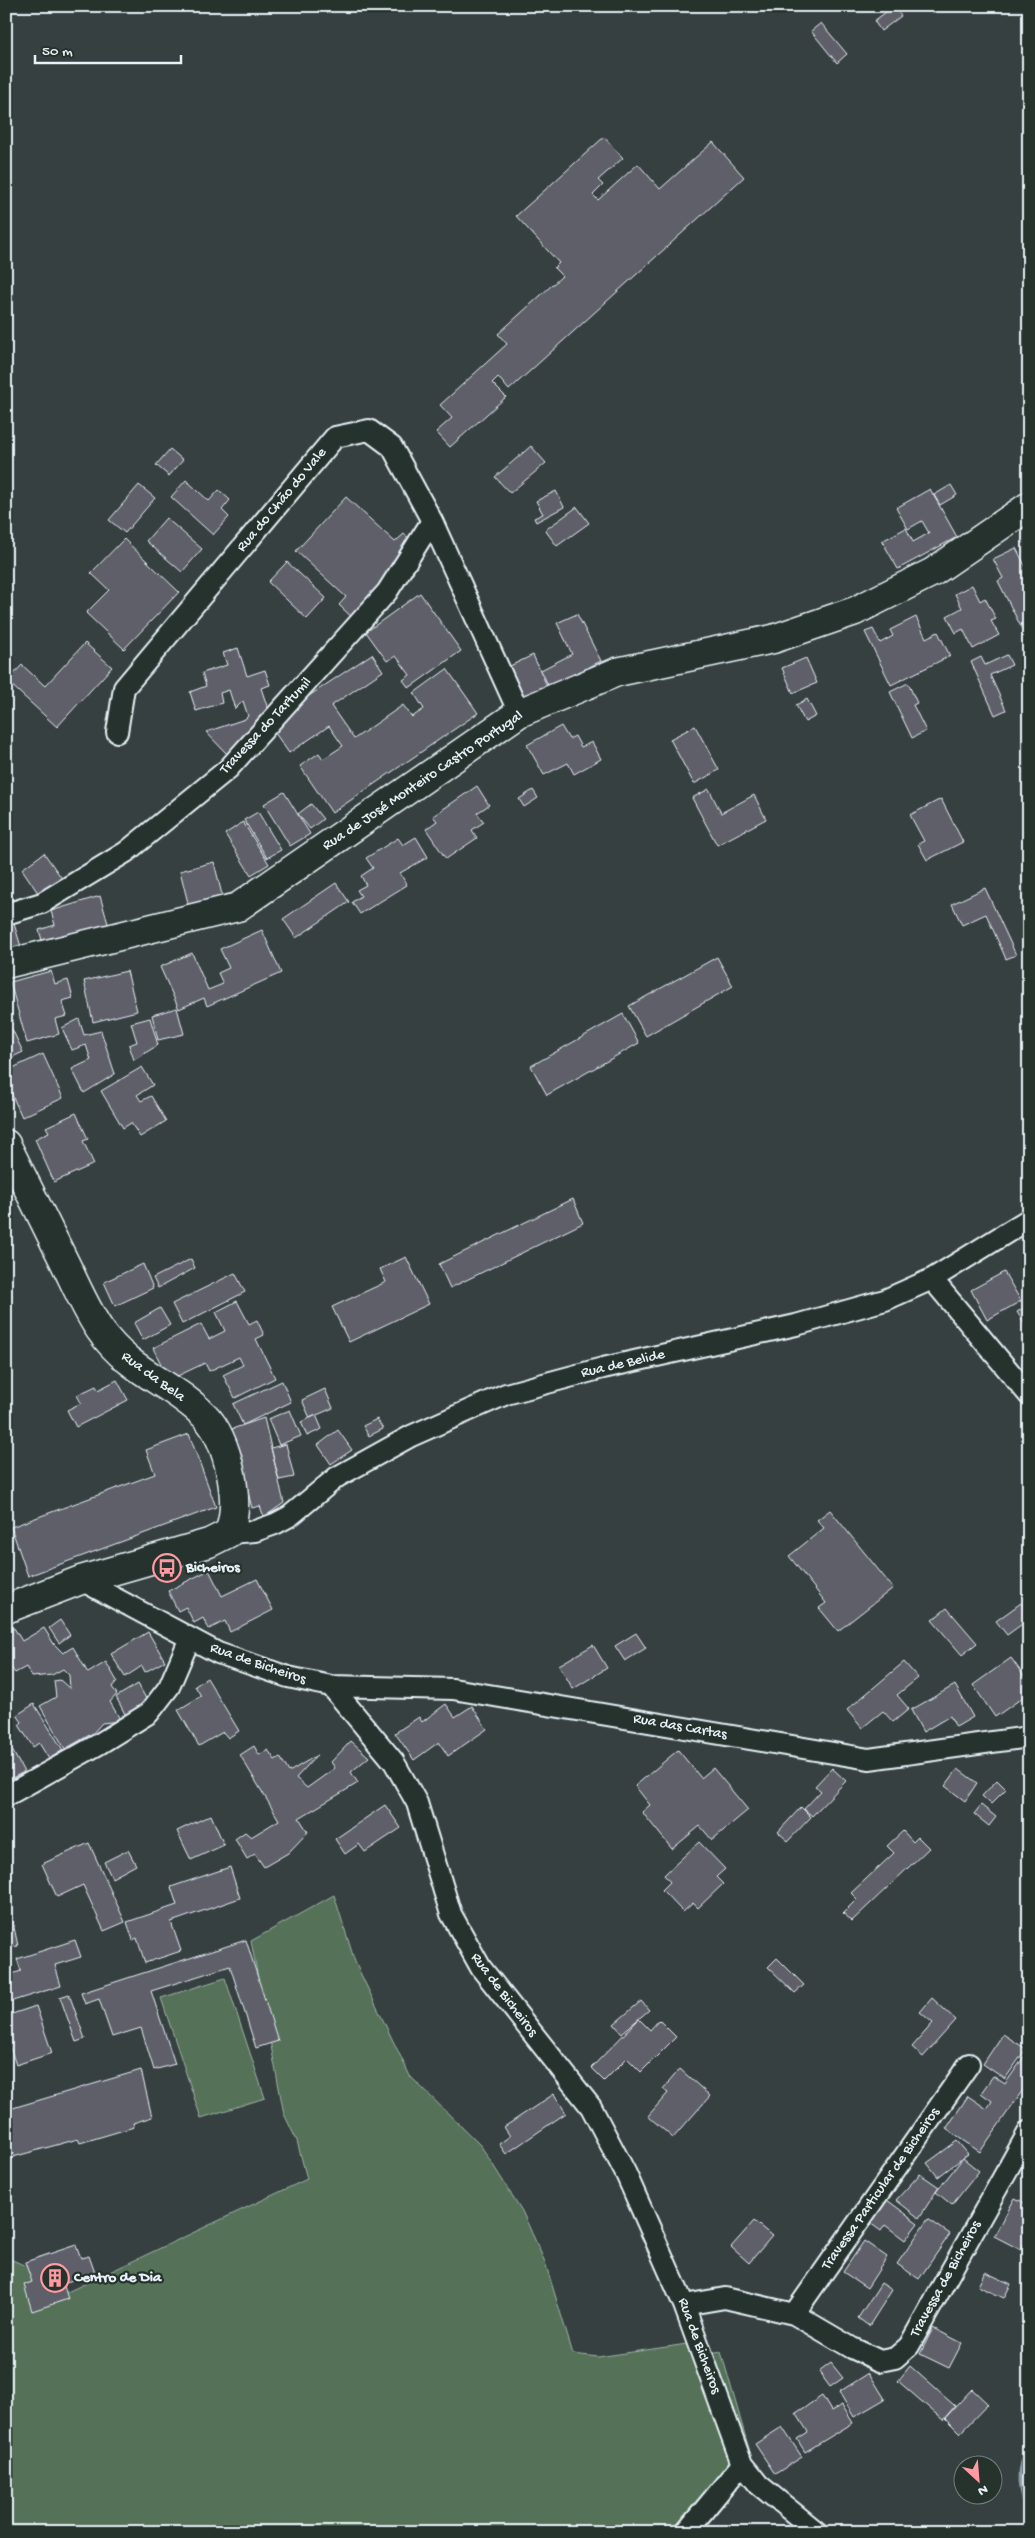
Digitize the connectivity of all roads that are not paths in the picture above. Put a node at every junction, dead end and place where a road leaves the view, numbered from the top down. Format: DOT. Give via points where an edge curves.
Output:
graph roads {
  1 [pos="1029,506"];
  2 [pos="432,520"];
  3 [pos="519,713"];
  4 [pos="117,732"];
  5 [pos="6,914"];
  6 [pos="6,964"];
  7 [pos="6,1144"];
  8 [pos="1029,1219"];
  9 [pos="932,1279"];
  10 [pos="1029,1395"];
  11 [pos="229,1533"];
  12 [pos="81,1580"];
  13 [pos="6,1609"];
  14 [pos="190,1638"];
  15 [pos="331,1686"];
  16 [pos="1029,1737"];
  17 [pos="6,1796"];
  18 [pos="969,2064"];
  19 [pos="1029,2132"];
  20 [pos="684,2305"];
  21 [pos="794,2314"];
  22 [pos="742,2464"];
  23 [pos="686,2532"];
  24 [pos="817,2532"];
  1 -- 3 [label="main road, Rua de José Monteiro Castro Portugal" via="934,572 855,610 773,639 617,672"];
  2 -- 3 [label="street, Rua do Chão do Vale"];
  2 -- 4 [label="street, Rua do Chão do Vale" via="392,447 369,430 335,437 124,688"];
  2 -- 5 [label="street, Travessa do Tartumil" via="387,592 228,769 126,852 42,903"];
  3 -- 6 [label="main road, Rua de José Monteiro Castro Portugal" via="238,907"];
  7 -- 11 [label="main road, Rua da Bela" via="90,1314 102,1331 117,1351 142,1372 182,1396 206,1417 220,1440 235,1495"];
  8 -- 9 [label="street, Rua de Belide"];
  9 -- 10 [label="street"];
  9 -- 11 [label="street, Rua de Belide" via="885,1300 796,1325 603,1368 506,1394 411,1436 337,1477 290,1516 275,1524"];
  11 -- 12 [label="main road" via="180,1553"];
  12 -- 13 [label="main road"];
  12 -- 14 [label="street, Rua de Bicheiros"];
  14 -- 15 [label="street, Rua de Bicheiros" via="218,1653 288,1677"];
  14 -- 17 [label="street" via="169,1687 149,1713"];
  15 -- 16 [label="street, Rua das Cartas" via="453,1689 869,1759"];
  15 -- 20 [label="street, Rua de Bicheiros" via="394,1762 417,1803 451,1914 481,1968 591,2107 626,2174"];
  18 -- 21 [label="street, Travessa Particular de Bicheiros"];
  19 -- 21 [label="street, Travessa de Bicheiros" via="909,2346 895,2358 880,2361"];
  20 -- 21 [label="street, Travessa de Bicheiros" via="725,2298"];
  20 -- 22 [label="street, Rua de Bicheiros"];
  22 -- 23 [label="street"];
  22 -- 24 [label="street, Rua de Bicheiros" via="759,2485"];
}
